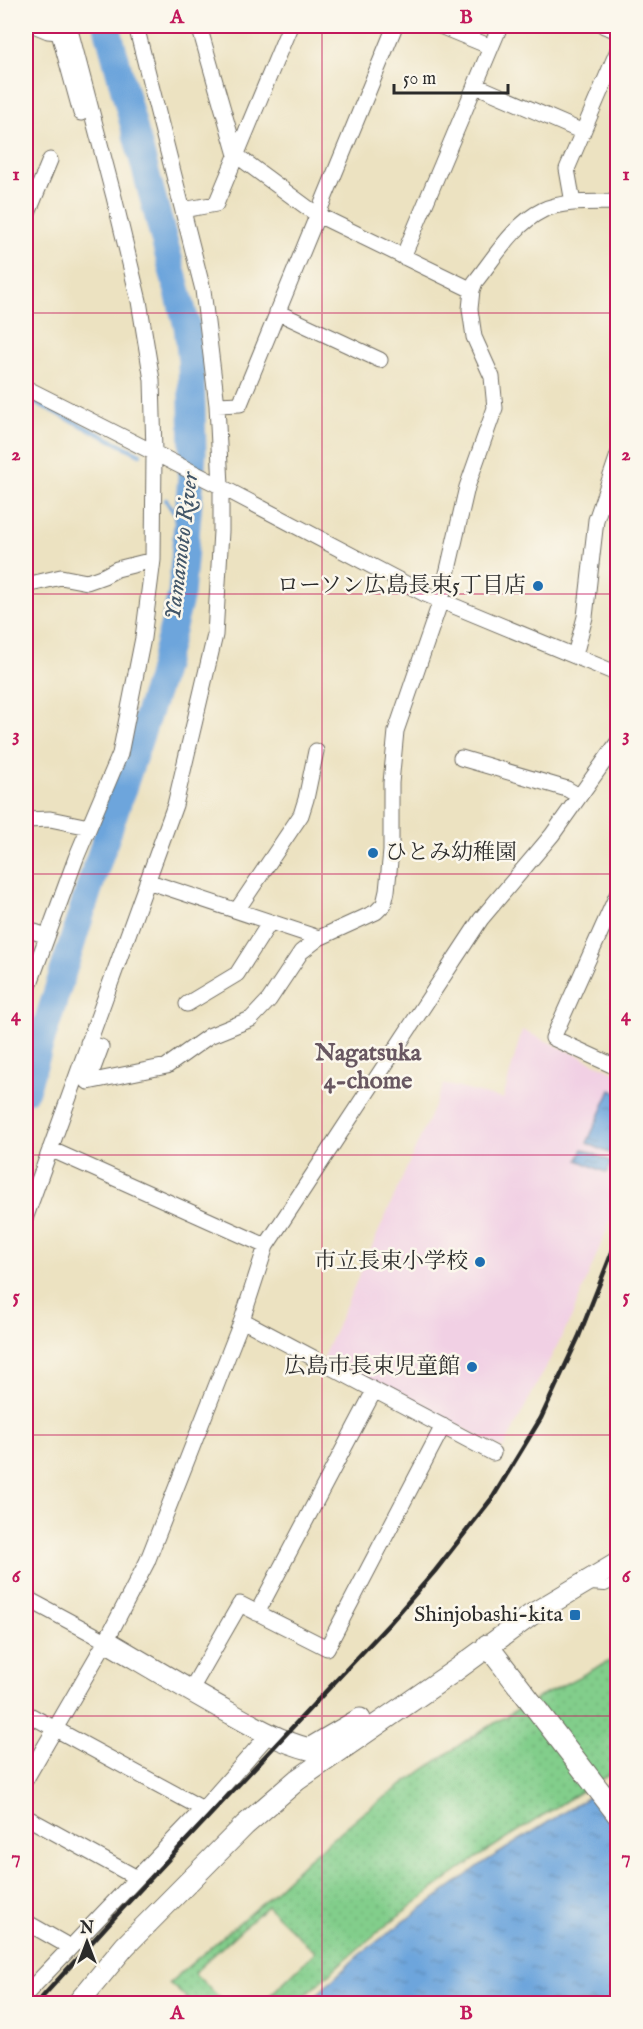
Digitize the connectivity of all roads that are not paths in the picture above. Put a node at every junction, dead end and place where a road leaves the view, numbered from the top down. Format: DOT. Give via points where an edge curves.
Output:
graph roads {
  1 [pos="36,26"];
  2 [pos="136,26"];
  3 [pos="199,26"];
  4 [pos="290,26"];
  5 [pos="395,26"];
  6 [pos="440,26"];
  7 [pos="500,26"];
  8 [pos="604,26"];
  9 [pos="62,28"];
  10 [pos="618,31"];
  11 [pos="491,47"];
  12 [pos="618,50"];
  13 [pos="475,85"];
  14 [pos="583,132"];
  15 [pos="236,155"];
  16 [pos="50,160"];
  17 [pos="618,202"];
  18 [pos="573,203"];
  19 [pos="183,210"];
  20 [pos="316,214"];
  21 [pos="26,218"];
  22 [pos="403,257"];
  23 [pos="472,290"];
  24 [pos="277,312"];
  25 [pos="380,360"];
  26 [pos="26,388"];
  27 [pos="218,405"];
  28 [pos="159,455"];
  29 [pos="618,455"];
  30 [pos="217,484"];
  31 [pos="153,560"];
  32 [pos="26,585"];
  33 [pos="441,600"];
  34 [pos="575,655"];
  35 [pos="618,674"];
  36 [pos="618,742"];
  37 [pos="316,751"];
  38 [pos="461,758"];
  39 [pos="579,796"];
  40 [pos="26,820"];
  41 [pos="89,827"];
  42 [pos="147,881"];
  43 [pos="618,893"];
  44 [pos="237,910"];
  45 [pos="270,922"];
  46 [pos="26,929"];
  47 [pos="47,936"];
  48 [pos="319,938"];
  49 [pos="26,994"];
  50 [pos="187,1004"];
  51 [pos="88,1043"];
  52 [pos="618,1068"];
  53 [pos="50,1149"];
  54 [pos="26,1216"];
  55 [pos="266,1245"];
  56 [pos="242,1320"];
  57 [pos="374,1391"];
  58 [pos="442,1426"];
  59 [pos="493,1453"];
  60 [pos="618,1563"];
  61 [pos="618,1581"];
  62 [pos="578,1585"];
  63 [pos="26,1598"];
  64 [pos="257,1613"];
  65 [pos="106,1641"];
  66 [pos="493,1653"];
  67 [pos="190,1691"];
  68 [pos="26,1713"];
  69 [pos="54,1729"];
  70 [pos="269,1734"];
  71 [pos="26,1779"];
  72 [pos="203,1809"];
  73 [pos="618,1815"];
  74 [pos="26,1817"];
  75 [pos="137,1878"];
  76 [pos="26,1922"];
  77 [pos="70,1947"];
  78 [pos="26,1994"];
  79 [pos="77,2004"];
  1 -- 9 [label="street" via="48,31"];
  2 -- 19 [label="street"];
  3 -- 15 [label="street"];
  4 -- 15 [label="street"];
  5 -- 20 [label="street"];
  6 -- 11 [label="street"];
  7 -- 11 [label="street"];
  8 -- 10 [label="street"];
  9 -- 28 [label="street" via="114,197 139,301"];
  11 -- 13 [label="street"];
  12 -- 14 [label="street"];
  13 -- 14 [label="street"];
  13 -- 22 [label="street"];
  14 -- 18 [label="street" via="567,169"];
  15 -- 19 [label="street" via="216,204"];
  15 -- 20 [label="street"];
  16 -- 21 [label="street"];
  17 -- 18 [label="street"];
  18 -- 23 [label="street" via="544,209 523,223"];
  19 -- 27 [label="street" via="203,290"];
  20 -- 22 [label="street"];
  20 -- 24 [label="street"];
  22 -- 23 [label="street"];
  23 -- 33 [label="street" via="474,337 492,377 495,408 467,487"];
  24 -- 25 [label="street"];
  24 -- 27 [label="street" via="240,404"];
  26 -- 28 [label="street"];
  27 -- 30 [label="street"];
  28 -- 30 [label="street"];
  28 -- 31 [label="street"];
  29 -- 34 [label="street" via="596,520 585,617"];
  30 -- 33 [label="street"];
  30 -- 42 [label="street" via="221,531 215,635 175,805"];
  31 -- 32 [label="street" via="117,568 87,582 61,578"];
  31 -- 41 [label="street" via="143,638 120,754"];
  33 -- 34 [label="street"];
  33 -- 48 [label="street" via="396,730 391,850 384,904 376,912"];
  34 -- 35 [label="street"];
  36 -- 39 [label="street"];
  37 -- 44 [label="street" via="301,815"];
  38 -- 39 [label="street"];
  39 -- 55 [label="street" via="552,835 481,919"];
  40 -- 41 [label="street" via="50,819"];
  41 -- 47 [label="street"];
  42 -- 44 [label="street"];
  42 -- 51 [label="street"];
  43 -- 52 [label="street" via="552,1038"];
  44 -- 45 [label="street"];
  45 -- 48 [label="street"];
  45 -- 50 [label="street" via="237,974"];
  46 -- 47 [label="street"];
  47 -- 49 [label="street"];
  48 -- 51 [label="street" via="301,952 269,1000 251,1019 209,1036 167,1066 88,1082 101,1047"];
  51 -- 53 [label="street"];
  53 -- 54 [label="street"];
  53 -- 55 [label="street"];
  55 -- 56 [label="street"];
  56 -- 57 [label="street"];
  56 -- 65 [label="street" via="147,1562"];
  57 -- 58 [label="street"];
  57 -- 64 [label="street"];
  58 -- 59 [label="street"];
  58 -- 64 [label="street" via="327,1648"];
  60 -- 62 [label="street"];
  61 -- 62 [label="lane" via="605,1587"];
  62 -- 66 [label="street" via="531,1615"];
  63 -- 65 [label="street"];
  64 -- 67 [label="street" via="240,1604"];
  65 -- 67 [label="street"];
  65 -- 69 [label="street"];
  66 -- 70 [label="street" via="446,1663 309,1749"];
  66 -- 73 [label="street"];
  66 -- 79 [label="street" via="456,1670 297,1780 253,1817 125,1946"];
  67 -- 70 [label="street"];
  68 -- 69 [label="street"];
  69 -- 71 [label="street"];
  69 -- 72 [label="street"];
  70 -- 72 [label="street"];
  72 -- 75 [label="street"];
  74 -- 75 [label="street"];
  75 -- 77 [label="street"];
  76 -- 77 [label="street"];
  77 -- 78 [label="street"];
}
